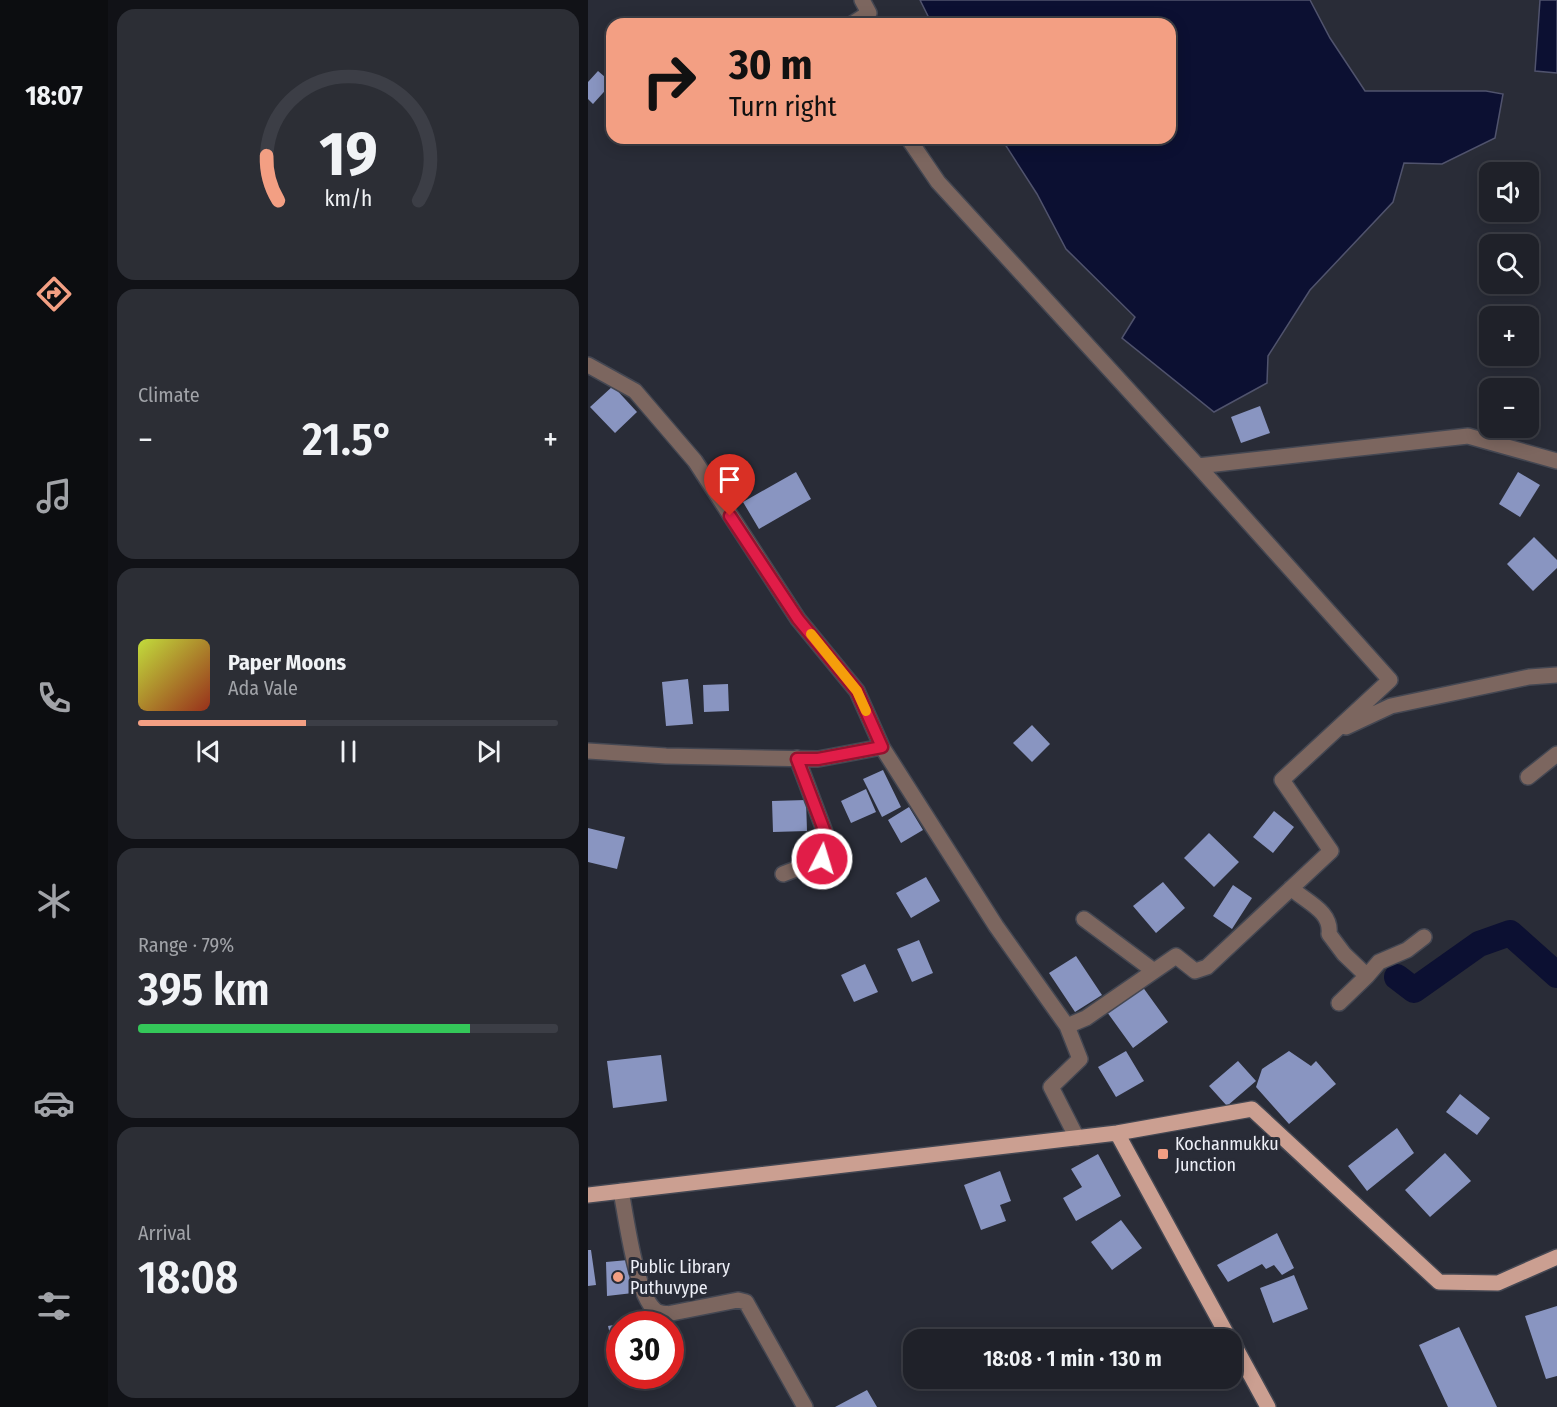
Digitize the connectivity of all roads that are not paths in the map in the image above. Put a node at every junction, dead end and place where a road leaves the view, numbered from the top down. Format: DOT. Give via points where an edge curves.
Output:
graph roads {
  1 [pos="862,0"];
  2 [pos="861,18"];
  3 [pos="912,144"];
  4 [pos="588,365"];
  5 [pos="1557,461"];
  6 [pos="1198,466"];
  7 [pos="1557,675"];
  8 [pos="1334,732"];
  9 [pos="882,747"];
  10 [pos="588,751"];
  11 [pos="1557,754"];
  12 [pos="797,759"];
  13 [pos="1528,777"];
  14 [pos="783,874"];
  15 [pos="1291,888"];
  16 [pos="1084,919"];
  17 [pos="1419,940"];
  18 [pos="1154,970"];
  19 [pos="1367,976"];
  20 [pos="1338,1003"];
  21 [pos="1067,1026"];
  22 [pos="1118,1133"];
  23 [pos="1077,1138"];
  24 [pos="621,1191"];
  25 [pos="588,1195"];
  26 [pos="1557,1257"];
  27 [pos="1225,1329"];
  28 [pos="1242,1359"];
  29 [pos="805,1407"];
  30 [pos="1269,1407"];
  1 -- 2 [label="street" via="869,13"];
  3 -- 6 [label="street" via="938,182"];
  4 -- 9 [label="street" via="635,391 694,461 798,619 857,691"];
  5 -- 6 [label="street" via="1468,436"];
  6 -- 8 [label="street" via="1390,680"];
  7 -- 8 [label="street" via="1529,677 1391,706"];
  8 -- 15 [label="street" via="1282,780 1331,851"];
  9 -- 12 [label="street"];
  9 -- 21 [label="street" via="959,870"];
  10 -- 12 [label="street"];
  11 -- 13 [label="street"];
  12 -- 14 [label="street" via="829,843 822,859"];
  15 -- 18 [label="street" via="1207,967 1195,971 1176,956"];
  15 -- 19 [label="street" via="1326,915 1329,934"];
  16 -- 18 [label="street"];
  17 -- 19 [label="street" via="1379,962"];
  18 -- 21 [label="street" via="1086,1018"];
  19 -- 20 [label="street"];
  21 -- 23 [label="street" via="1080,1059 1051,1087"];
  22 -- 23 [label="main road"];
  22 -- 26 [label="main road" via="1252,1109 1439,1282 1498,1283"];
  22 -- 27 [label="main road"];
  23 -- 24 [label="main road"];
  24 -- 25 [label="main road"];
  24 -- 29 [label="street" via="638,1272 649,1303 656,1311 667,1314 738,1300 746,1302"];
  28 -- 30 [label="main road"];
}
